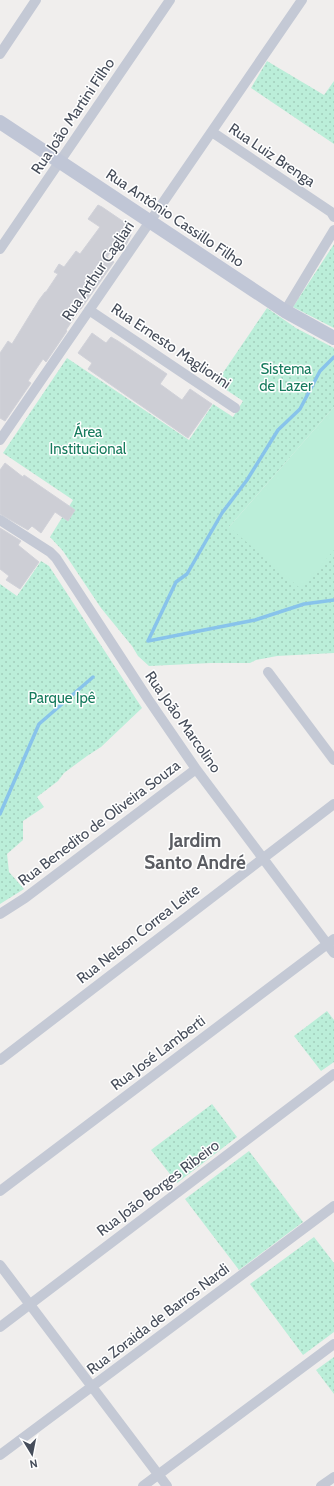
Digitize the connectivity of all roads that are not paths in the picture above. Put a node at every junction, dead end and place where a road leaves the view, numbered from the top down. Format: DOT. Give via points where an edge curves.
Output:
graph roads {
  1 [pos="36,0"];
  2 [pos="170,0"];
  3 [pos="302,0"];
  4 [pos="0,54"];
  5 [pos="0,122"];
  6 [pos="212,132"];
  7 [pos="59,162"];
  8 [pos="334,217"];
  9 [pos="150,222"];
  10 [pos="334,230"];
  11 [pos="0,250"];
  12 [pos="89,310"];
  13 [pos="285,311"];
  14 [pos="334,338"];
  15 [pos="235,408"];
  16 [pos="0,440"];
  17 [pos="0,520"];
  18 [pos="268,672"];
  19 [pos="334,760"];
  20 [pos="196,769"];
  21 [pos="334,804"];
  22 [pos="262,858"];
  23 [pos="0,914"];
  24 [pos="331,942"];
  25 [pos="334,953"];
  26 [pos="0,1060"];
  27 [pos="334,1074"];
  28 [pos="0,1191"];
  29 [pos="334,1206"];
  30 [pos="0,1264"];
  31 [pos="30,1304"];
  32 [pos="0,1327"];
  33 [pos="334,1344"];
  34 [pos="92,1387"];
  35 [pos="0,1455"];
  36 [pos="158,1475"];
  37 [pos="334,1477"];
  38 [pos="143,1486"];
  39 [pos="167,1486"];
  40 [pos="321,1486"];
  1 -- 4 [label="street"];
  2 -- 7 [label="street, Rua João Martini Filho"];
  3 -- 6 [label="street, Rua Arthur Cagliari"];
  5 -- 7 [label="street, Rua Antônio Cassillo Filho"];
  6 -- 8 [label="street, Rua Luiz Brenga" via="331,212"];
  6 -- 9 [label="street, Rua Arthur Cagliari"];
  7 -- 9 [label="street, Rua Antônio Cassillo Filho"];
  7 -- 11 [label="street, Rua João Martini Filho"];
  9 -- 12 [label="street, Rua Arthur Cagliari"];
  9 -- 13 [label="street, Rua Antônio Cassillo Filho"];
  10 -- 13 [label="street"];
  12 -- 15 [label="street, Rua Ernesto Magliorini"];
  12 -- 16 [label="street, Rua Arthur Cagliari"];
  13 -- 14 [label="street, Rua Antônio Cassillo Filho"];
  17 -- 20 [label="street, Rua João Marcolino" via="56,558"];
  18 -- 19 [label="street"];
  20 -- 22 [label="street, Rua João Marcolino"];
  20 -- 23 [label="street, Rua Benedito de Oliveira Souza" via="25,898"];
  21 -- 22 [label="street, Rua Nelson Correa Leite"];
  22 -- 24 [label="street, Rua João Marcolino"];
  22 -- 26 [label="street, Rua Nelson Correa Leite"];
  24 -- 25 [label="street, Rua João Marcolino"];
  24 -- 28 [label="street, Rua José Lamberti"];
  27 -- 31 [label="street, Rua João Borges Ribeiro"];
  29 -- 34 [label="street, Rua Zoraida de Barros Nardi"];
  30 -- 31 [label="street"];
  31 -- 32 [label="street, Rua João Borges Ribeiro"];
  31 -- 34 [label="street"];
  33 -- 36 [label="street"];
  34 -- 35 [label="street, Rua Zoraida de Barros Nardi"];
  34 -- 36 [label="street"];
  36 -- 38 [label="street"];
  36 -- 39 [label="street"];
  37 -- 40 [label="street"];
}
